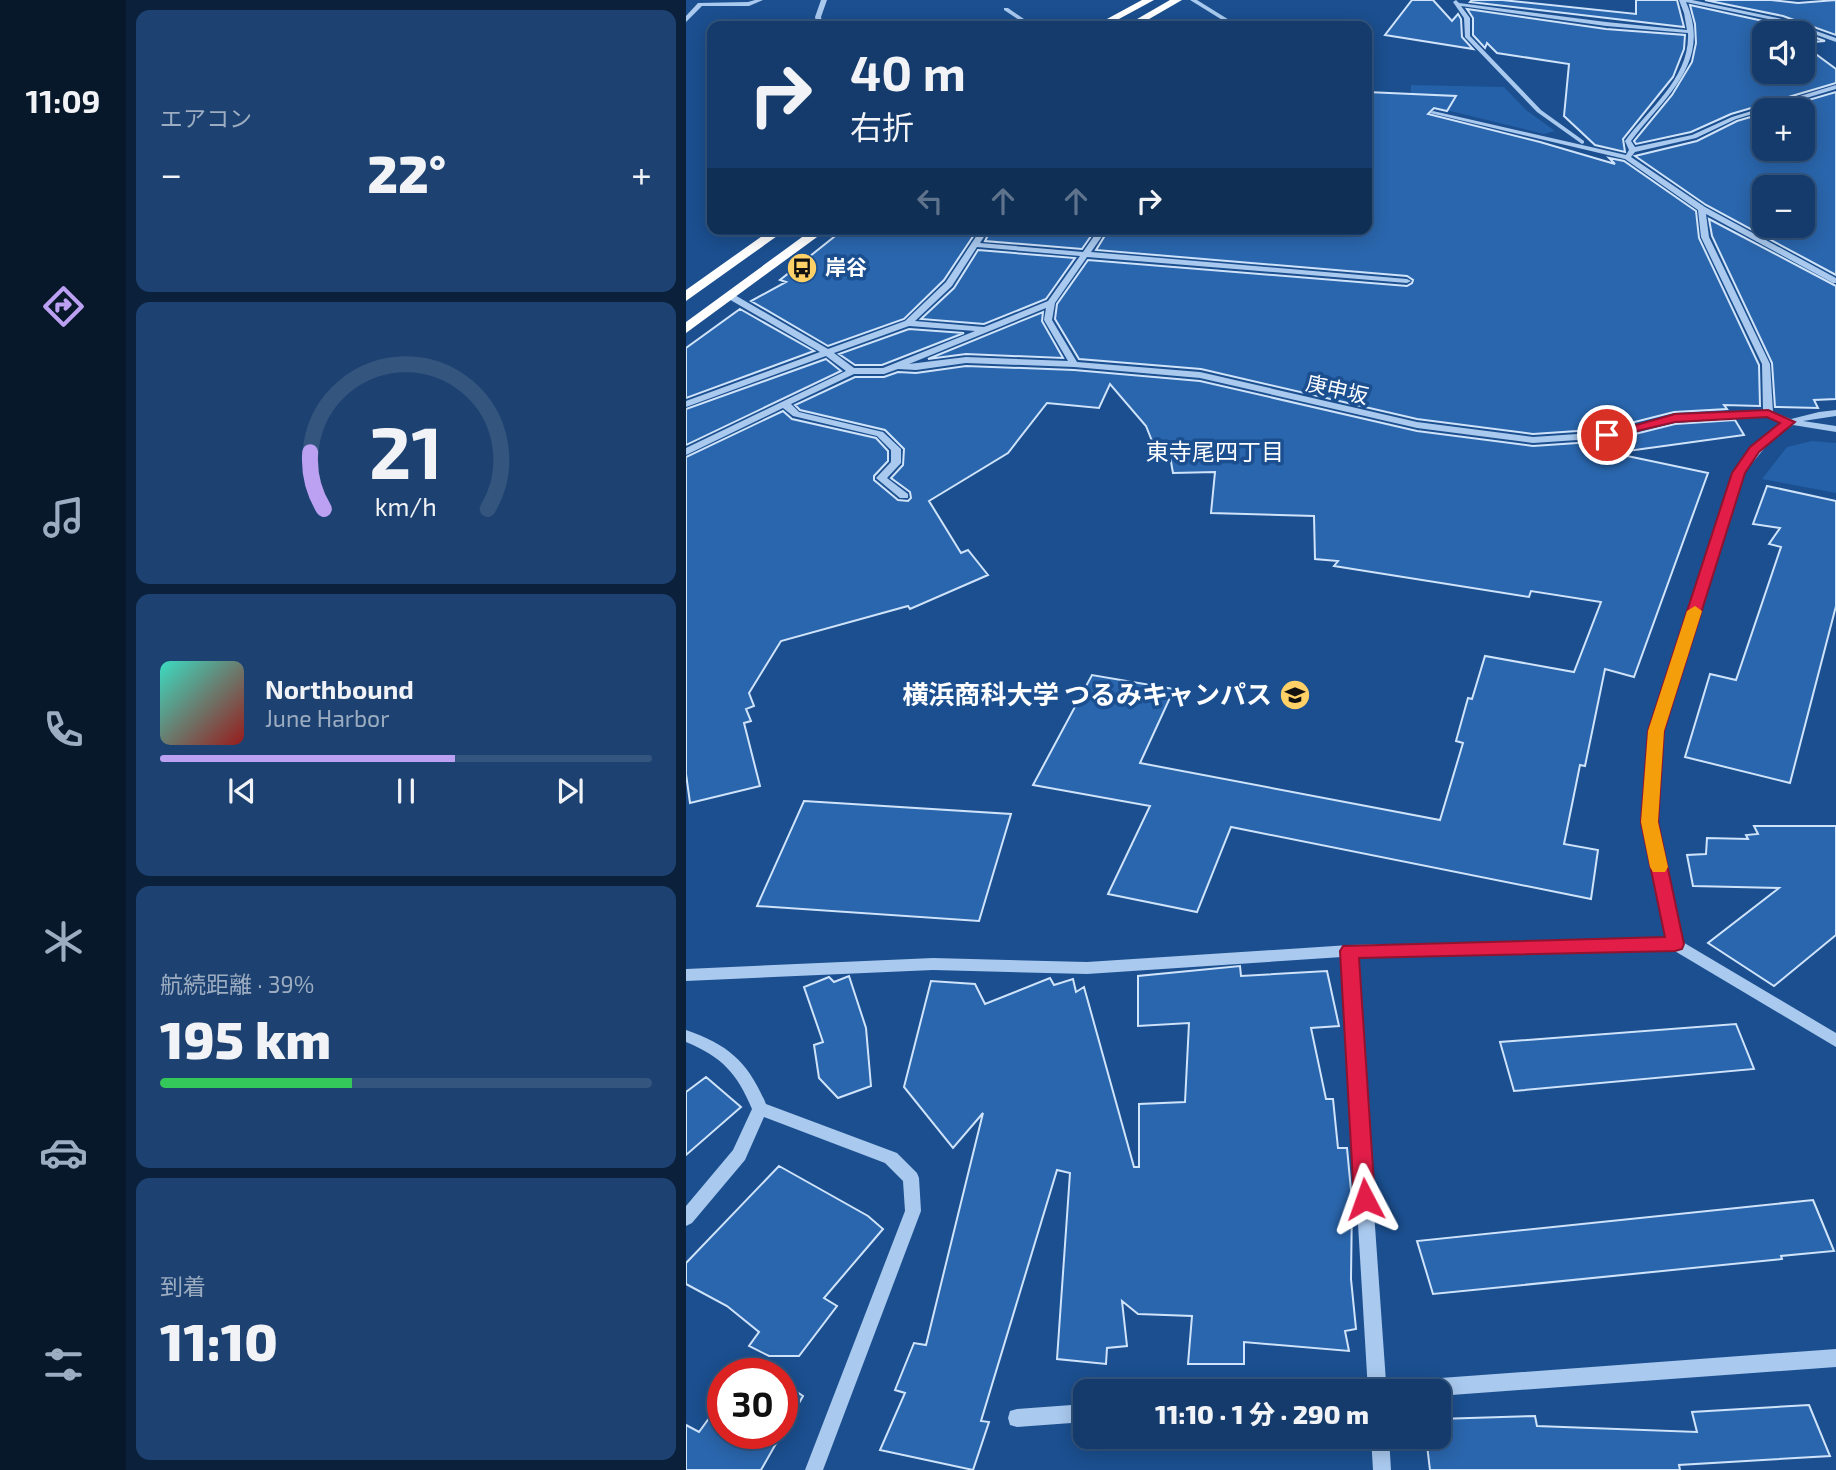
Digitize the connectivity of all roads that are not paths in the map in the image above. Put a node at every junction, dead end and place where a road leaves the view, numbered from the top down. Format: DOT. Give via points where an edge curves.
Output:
graph roads {
  1 [pos="760,0"];
  2 [pos="824,0"];
  3 [pos="1149,0"];
  4 [pos="1177,0"];
  5 [pos="1193,0"];
  6 [pos="1453,0"];
  7 [pos="1682,0"];
  8 [pos="1460,4"];
  9 [pos="1006,9"];
  10 [pos="686,20"];
  11 [pos="819,21"];
  12 [pos="1024,21"];
  13 [pos="1109,21"];
  14 [pos="1139,21"];
  15 [pos="1228,21"];
  16 [pos="1691,32"];
  17 [pos="1836,40"];
  18 [pos="1836,87"];
  19 [pos="1433,113"];
  20 [pos="1589,148"];
  21 [pos="1633,150"];
  22 [pos="1627,157"];
  23 [pos="1702,209"];
  24 [pos="773,235"];
  25 [pos="814,235"];
  26 [pos="981,235"];
  27 [pos="1099,235"];
  28 [pos="975,245"];
  29 [pos="1088,253"];
  30 [pos="1407,281"];
  31 [pos="1836,281"];
  32 [pos="730,296"];
  33 [pos="686,297"];
  34 [pos="1051,303"];
  35 [pos="908,323"];
  36 [pos="686,329"];
  37 [pos="985,329"];
  38 [pos="828,353"];
  39 [pos="1074,364"];
  40 [pos="898,366"];
  41 [pos="852,371"];
  42 [pos="785,402"];
  43 [pos="686,404"];
  44 [pos="1768,413"];
  45 [pos="1836,413"];
  46 [pos="1789,422"];
  47 [pos="1836,429"];
  48 [pos="686,452"];
  49 [pos="905,496"];
  50 [pos="1675,944"];
  51 [pos="1349,951"];
  52 [pos="686,975"];
  53 [pos="686,1036"];
  54 [pos="1836,1041"];
  55 [pos="760,1109"];
  56 [pos="686,1218"];
  57 [pos="1836,1358"];
  58 [pos="1376,1379"];
  59 [pos="1451,1386"];
  60 [pos="1073,1414"];
  61 [pos="1017,1418"];
  62 [pos="1381,1449"];
  63 [pos="814,1470"];
  64 [pos="1382,1470"];
  1 -- 10 [label="street" via="748,5 700,4"];
  2 -- 11 [label="street"];
  3 -- 13 [label="highway"];
  4 -- 14 [label="highway"];
  5 -- 15 [label="street"];
  6 -- 8 [label="street"];
  7 -- 16 [label="street"];
  7 -- 17 [label="street" via="1780,20"];
  8 -- 16 [label="street"];
  8 -- 20 [label="street" via="1467,18 1467,36 1539,111"];
  9 -- 12 [label="street"];
  16 -- 21 [label="street" via="1693,47 1678,83 1628,141"];
  18 -- 21 [label="street" via="1734,118 1694,137"];
  19 -- 20 [label="street"];
  20 -- 22 [label="street"];
  21 -- 22 [label="street"];
  22 -- 23 [label="street"];
  23 -- 31 [label="street"];
  23 -- 44 [label="street" via="1705,237 1766,365"];
  24 -- 33 [label="highway"];
  25 -- 32 [label="highway"];
  26 -- 28 [label="street"];
  27 -- 29 [label="street"];
  28 -- 29 [label="street"];
  28 -- 35 [label="street" via="949,284"];
  29 -- 30 [label="street"];
  29 -- 34 [label="street"];
  32 -- 36 [label="highway"];
  32 -- 38 [label="street"];
  34 -- 37 [label="street"];
  34 -- 39 [label="street" via="1048,320"];
  35 -- 37 [label="street"];
  35 -- 38 [label="street"];
  37 -- 40 [label="street"];
  38 -- 41 [label="street"];
  38 -- 43 [label="street"];
  39 -- 40 [label="street, 庚申坂" via="966,360"];
  39 -- 44 [label="street, 庚申坂" via="1200,375 1417,425 1533,440 1607,435 1675,418"];
  40 -- 41 [label="street"];
  41 -- 42 [label="street"];
  42 -- 48 [label="street"];
  42 -- 49 [label="street" via="796,414 880,434 896,449 896,463 881,478"];
  44 -- 46 [label="street"];
  45 -- 46 [label="street" via="1809,414"];
  46 -- 47 [label="street"];
  46 -- 50 [label="street" via="1754,450 1738,473 1656,731 1650,822"];
  50 -- 51 [label="street"];
  50 -- 54 [label="street"];
  51 -- 52 [label="street" via="1087,968 933,964"];
  51 -- 58 [label="street"];
  53 -- 55 [label="street" via="717,1047 748,1079"];
  55 -- 56 [label="street" via="739,1155"];
  55 -- 63 [label="street" via="891,1158 911,1178 913,1211"];
  57 -- 59 [label="street"];
  60 -- 61 [label="street"];
  62 -- 64 [label="street"];
}
